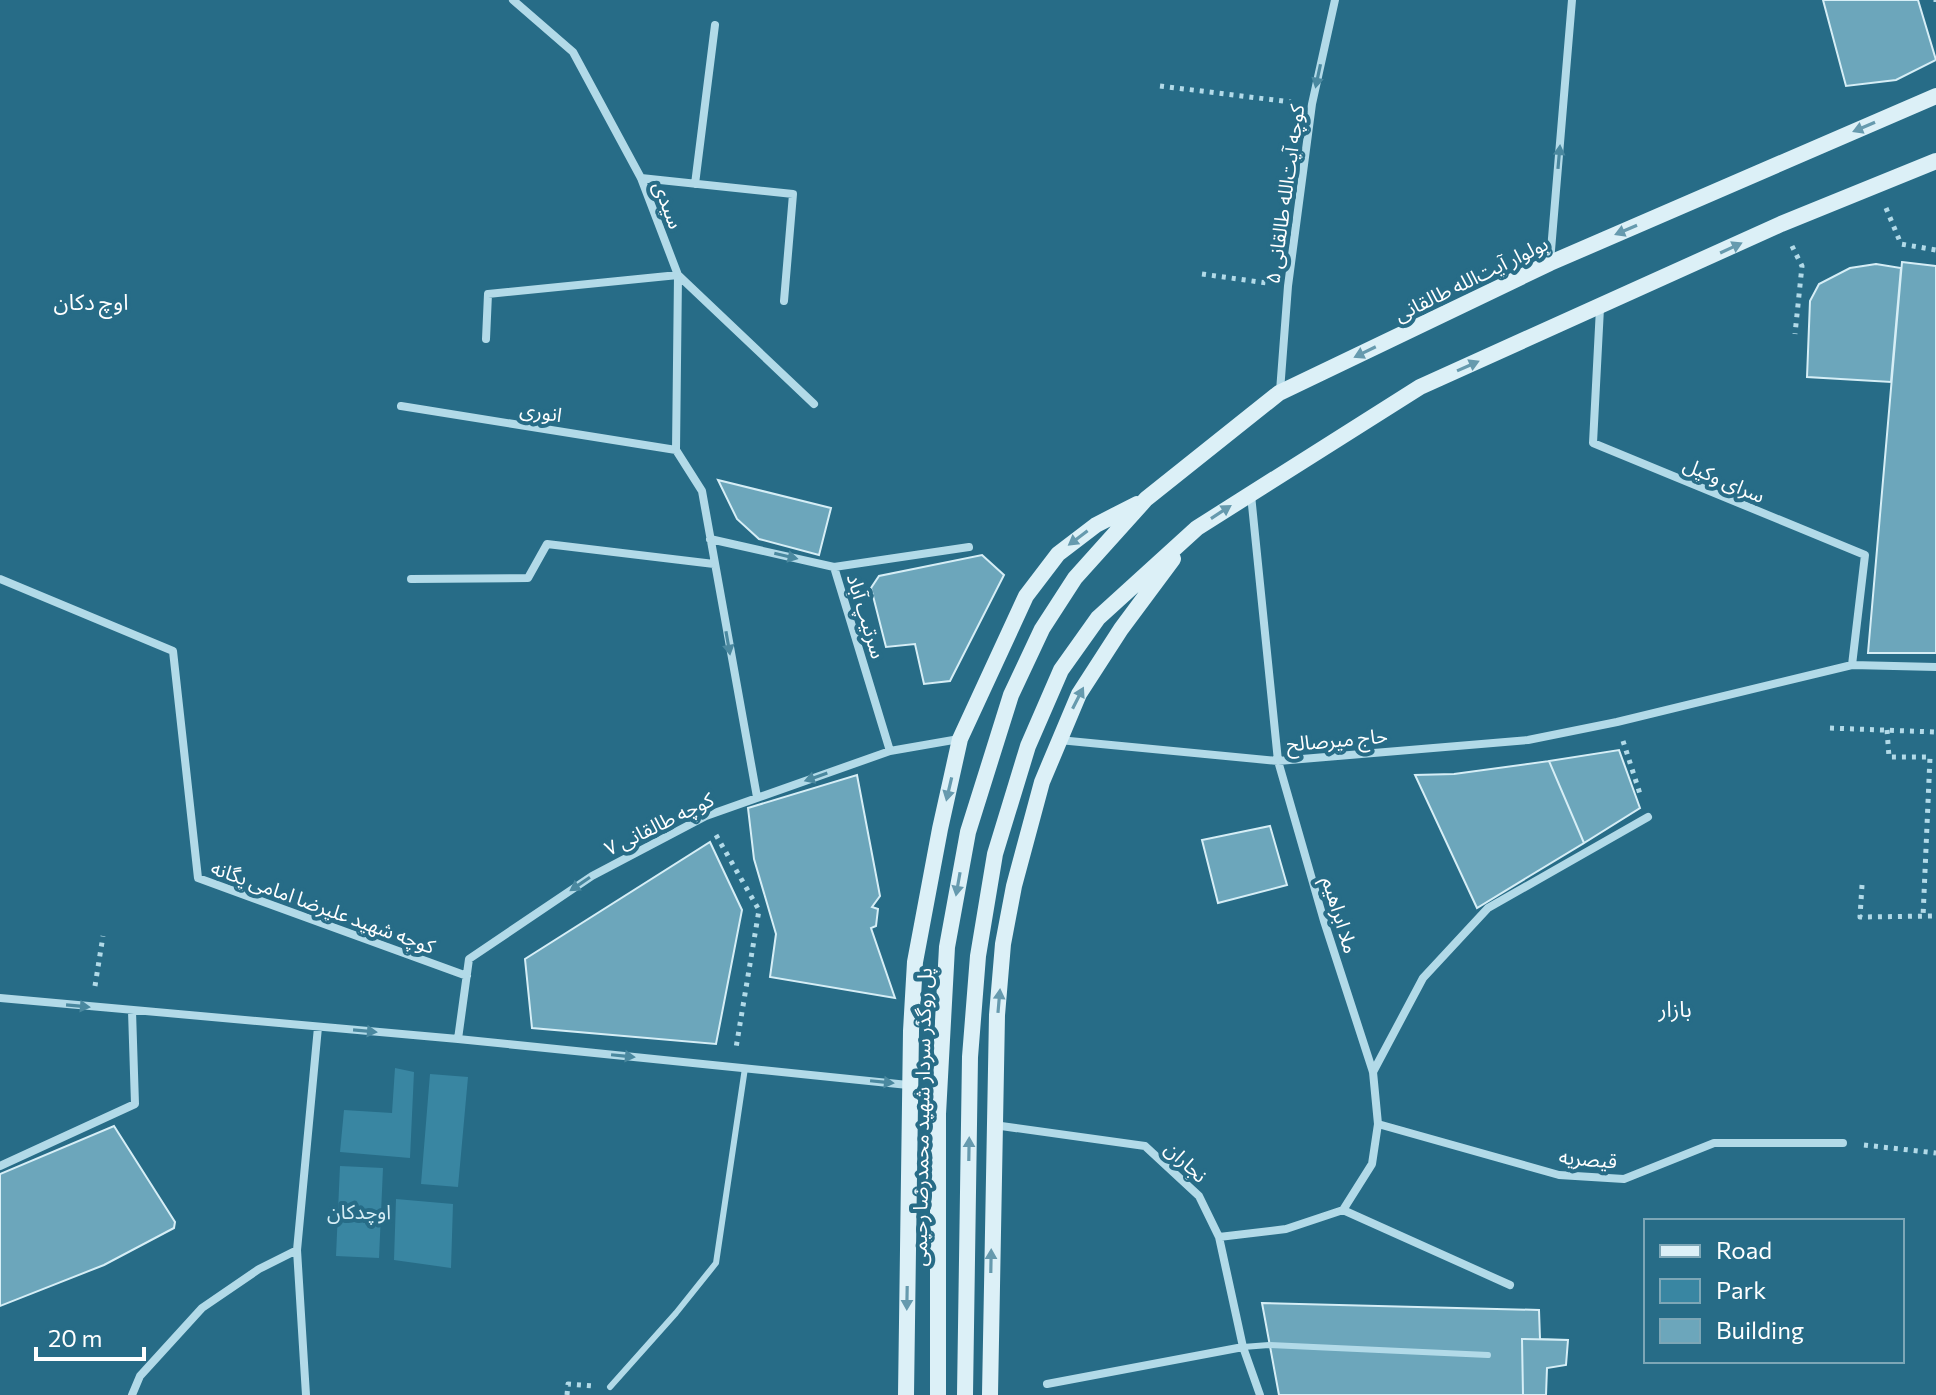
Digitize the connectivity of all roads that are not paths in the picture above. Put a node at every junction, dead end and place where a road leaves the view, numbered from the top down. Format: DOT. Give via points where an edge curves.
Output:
graph roads {
  1 [pos="513,0"];
  2 [pos="1335,0"];
  3 [pos="1572,0"];
  4 [pos="715,25"];
  5 [pos="1936,96"];
  6 [pos="1936,161"];
  7 [pos="641,178"];
  8 [pos="695,184"];
  9 [pos="1550,263"];
  10 [pos="678,275"];
  11 [pos="784,301"];
  12 [pos="1600,308"];
  13 [pos="486,339"];
  14 [pos="1279,393"];
  15 [pos="814,404"];
  16 [pos="401,406"];
  17 [pos="676,450"];
  18 [pos="1251,493"];
  19 [pos="1146,499"];
  20 [pos="1197,528"];
  21 [pos="710,539"];
  22 [pos="969,547"];
  23 [pos="714,564"];
  24 [pos="834,567"];
  25 [pos="1075,578"];
  26 [pos="0,579"];
  27 [pos="411,579"];
  28 [pos="1852,665"];
  29 [pos="1936,667"];
  30 [pos="960,739"];
  31 [pos="1058,740"];
  32 [pos="890,751"];
  33 [pos="1278,761"];
  34 [pos="757,797"];
  35 [pos="1648,817"];
  36 [pos="467,976"];
  37 [pos="0,998"];
  38 [pos="132,1011"];
  39 [pos="318,1027"];
  40 [pos="458,1039"];
  41 [pos="745,1068"];
  42 [pos="1373,1072"];
  43 [pos="910,1094"];
  44 [pos="1378,1124"];
  45 [pos="993,1125"];
  46 [pos="1843,1143"];
  47 [pos="0,1166"];
  48 [pos="1343,1210"];
  49 [pos="1219,1237"];
  50 [pos="297,1250"];
  51 [pos="1510,1285"];
  52 [pos="1243,1347"];
  53 [pos="1488,1355"];
  54 [pos="1047,1384"];
  55 [pos="610,1387"];
  56 [pos="132,1395"];
  57 [pos="306,1395"];
  58 [pos="906,1395"];
  59 [pos="938,1395"];
  60 [pos="965,1395"];
  61 [pos="990,1395"];
  62 [pos="1260,1395"];
  1 -- 7 [label="street, سیدی" via="573,52"];
  2 -- 14 [label="street, کوچه آیت‌الله طالقانی ۵, one-way" via="1312,104"];
  9 -- 3 [label="street, one-way"];
  4 -- 8 [label="street"];
  5 -- 9 [label="main road, بولوار آیت‌الله طالقانی, one-way"];
  12 -- 6 [label="main road, one-way" via="1781,224"];
  7 -- 8 [label="street"];
  7 -- 10 [label="street, سیدی"];
  8 -- 11 [label="street" via="793,194"];
  9 -- 14 [label="main road, بولوار آیت‌الله طالقانی, one-way"];
  10 -- 13 [label="street" via="488,294"];
  10 -- 15 [label="street, سیدی"];
  10 -- 17 [label="street"];
  18 -- 12 [label="main road, one-way" via="1420,387"];
  12 -- 28 [label="street, سرای وکیل" via="1593,443 1865,555"];
  14 -- 19 [label="main road, بولوار آیت‌الله طالقانی"];
  16 -- 17 [label="street, انوری"];
  17 -- 21 [label="street" via="702,491"];
  20 -- 18 [label="main road, one-way"];
  18 -- 33 [label="street, ملا ابراهیم"];
  19 -- 25 [label="main road, بولوار آیت‌الله طالقانی"];
  19 -- 30 [label="main road, one-way" via="1096,525 1058,554 1026,596"];
  31 -- 20 [label="main road, one-way" via="1079,694 1121,629"];
  60 -- 20 [label="main road, one-way" via="970,1057 980,941 995,854 1033,732 1061,670 1098,618"];
  21 -- 23 [label="street"];
  21 -- 24 [label="street, سرتیپ آباد, one-way"];
  22 -- 24 [label="street"];
  23 -- 27 [label="street" via="547,544 528,578"];
  23 -- 34 [label="street, one-way"];
  24 -- 32 [label="street, سرتیپ آباد"];
  25 -- 59 [label="main road, پل روگذر سردار شهید محمدرضا رحیمی, one-way" via="1042,629 1011,695 968,832 947,947 938,1114"];
  26 -- 36 [label="street, کوچه شهید علیرضا امامی یگانه" via="173,651 198,878"];
  28 -- 29 [label="street, حاج میرصالح"];
  28 -- 33 [label="street, حاج میرصالح" via="1528,740"];
  30 -- 32 [label="street, کوچه طالقانی ۷"];
  30 -- 43 [label="main road, one-way" via="915,962"];
  31 -- 33 [label="street, حاج میرصالح"];
  45 -- 31 [label="main road, one-way" via="1003,944 1028,831"];
  32 -- 34 [label="street, کوچه طالقانی ۷, one-way"];
  33 -- 42 [label="street, ملا ابراهیم"];
  34 -- 36 [label="street, کوچه طالقانی ۷, one-way" via="706,816 592,876 469,959"];
  35 -- 42 [label="street" via="1488,908 1423,978"];
  36 -- 40 [label="street, کوچه طالقانی ۷"];
  37 -- 38 [label="street, one-way"];
  38 -- 39 [label="street"];
  38 -- 47 [label="street" via="135,1104"];
  39 -- 40 [label="street, one-way"];
  39 -- 50 [label="street"];
  40 -- 41 [label="street, one-way"];
  41 -- 43 [label="street, one-way" via="908,1085"];
  41 -- 55 [label="lane" via="716,1263"];
  42 -- 44 [label="street, ملا ابراهیم"];
  43 -- 58 [label="main road, one-way"];
  44 -- 46 [label="street, قیصریه" via="1559,1175 1624,1179 1714,1143"];
  44 -- 48 [label="street, ملا ابراهیم" via="1372,1164"];
  45 -- 49 [label="street, نجاران" via="1145,1146 1199,1196"];
  61 -- 45 [label="main road, one-way"];
  48 -- 49 [label="street" via="1286,1229"];
  48 -- 51 [label="street"];
  49 -- 52 [label="street, نجاران"];
  50 -- 56 [label="street" via="202,1308 140,1376"];
  50 -- 57 [label="street"];
  52 -- 53 [label="lane"];
  52 -- 54 [label="street"];
  52 -- 62 [label="street, نجاران"];
}
